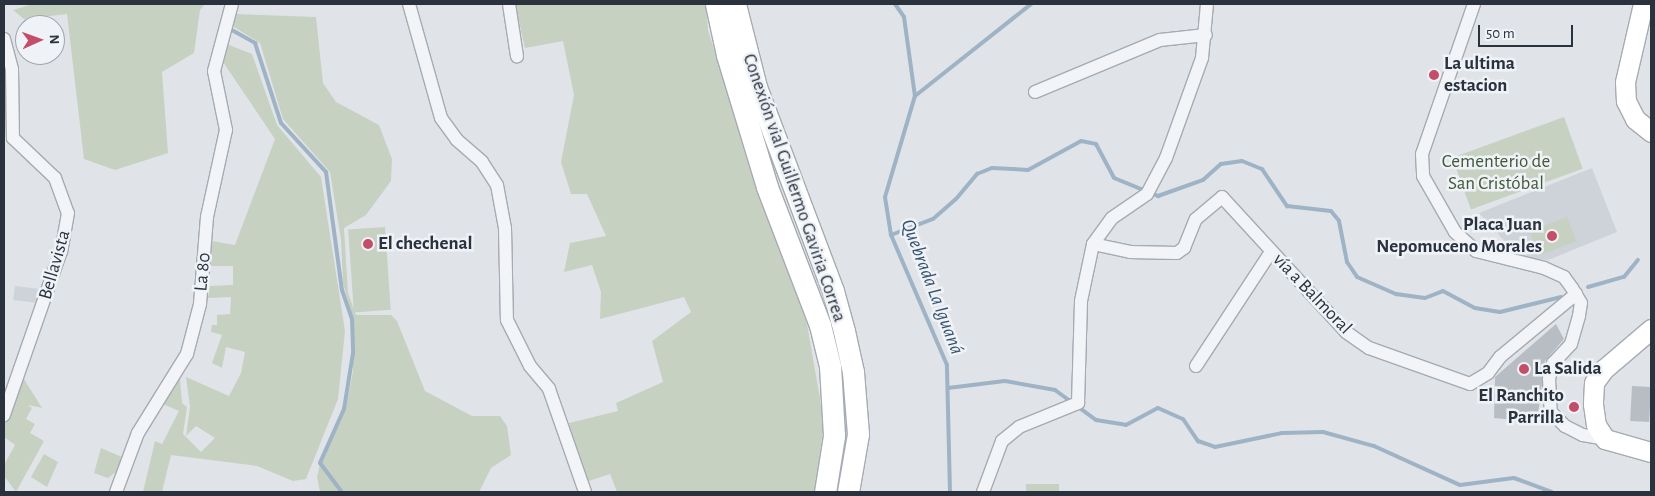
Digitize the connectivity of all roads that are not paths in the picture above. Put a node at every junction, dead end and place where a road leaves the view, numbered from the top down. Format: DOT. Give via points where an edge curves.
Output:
graph roads {
  1 [pos="232,4"];
  2 [pos="410,4"];
  3 [pos="509,4"];
  4 [pos="716,4"];
  5 [pos="735,4"];
  6 [pos="1207,4"];
  7 [pos="1474,4"];
  8 [pos="1643,4"];
  9 [pos="1206,35"];
  10 [pos="4,39"];
  11 [pos="517,56"];
  12 [pos="1035,92"];
  13 [pos="1651,132"];
  14 [pos="1093,244"];
  15 [pos="1271,252"];
  16 [pos="1576,294"];
  17 [pos="1651,329"];
  18 [pos="1196,366"];
  19 [pos="4,415"];
  20 [pos="1605,439"];
  21 [pos="1651,452"];
  22 [pos="116,492"];
  23 [pos="585,492"];
  24 [pos="826,492"];
  25 [pos="848,492"];
  26 [pos="983,492"];
  1 -- 22 [label="street, La 80" via="221,36 214,77 226,130 207,217 200,304 187,354 138,433"];
  2 -- 23 [label="street" via="441,118 457,140 482,162 497,185 505,228 507,320 522,353 549,389"];
  3 -- 11 [label="street"];
  4 -- 24 [label="highway, Conexión vial Guillermo Gaviria Correa" via="727,55 767,187 820,325 830,366 834,436"];
  5 -- 25 [label="highway, Conexión vial Guillermo Gaviria Correa" via="756,87 833,291 844,331 853,372 858,434"];
  6 -- 9 [label="street"];
  7 -- 16 [label="street" via="1422,154 1423,176 1456,232 1476,251 1544,268 1564,277"];
  8 -- 13 [label="main road" via="1625,82 1626,101 1635,119"];
  9 -- 12 [label="street" via="1160,40"];
  9 -- 14 [label="street" via="1166,158 1150,189 1112,218"];
  10 -- 19 [label="street, Bellavista" via="12,69 13,138 55,178 68,213 63,244"];
  14 -- 15 [label="street, vía a Balmoral" via="1130,252 1177,253 1184,248 1196,219 1219,198"];
  14 -- 26 [label="street" via="1082,300 1078,403 1019,428 1002,441"];
  15 -- 16 [label="street, vía a Balmoral" via="1326,314 1369,348 1470,384 1488,373 1500,357"];
  15 -- 18 [label="street"];
  16 -- 20 [label="street" via="1581,303 1571,344 1553,363 1549,380 1551,412 1565,426 1583,435"];
  17 -- 20 [label="main road" via="1618,354 1594,383 1596,425"];
  20 -- 21 [label="main road"];
}
